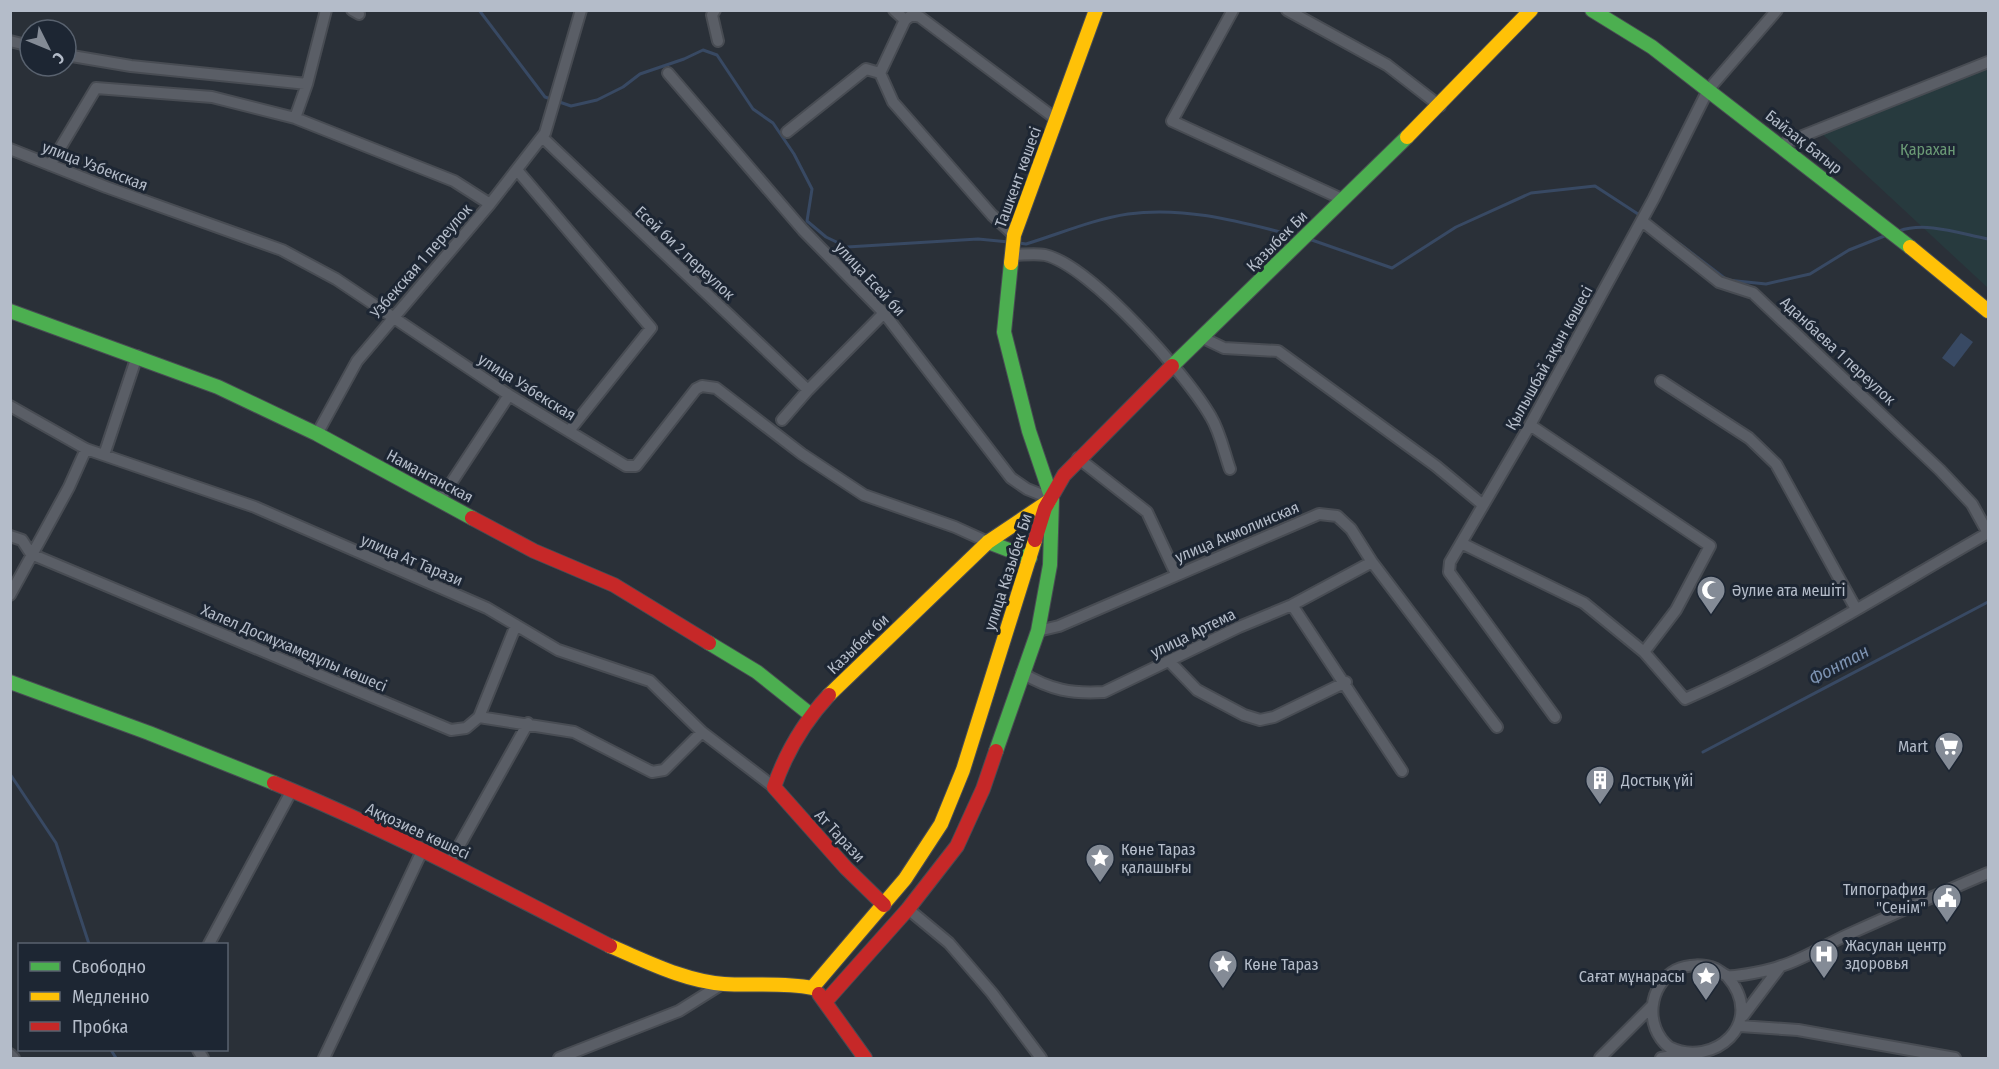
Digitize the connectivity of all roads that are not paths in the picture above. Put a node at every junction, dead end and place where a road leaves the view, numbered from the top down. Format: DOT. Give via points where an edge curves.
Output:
graph roads {
  1 [pos="326,10"];
  2 [pos="581,10"];
  3 [pos="715,10"];
  4 [pos="894,10"];
  5 [pos="1096,10"];
  6 [pos="1233,10"];
  7 [pos="1287,10"];
  8 [pos="1531,10"];
  9 [pos="1592,10"];
  10 [pos="1777,10"];
  11 [pos="905,20"];
  12 [pos="718,41"];
  13 [pos="78,57"];
  14 [pos="1989,62"];
  15 [pos="880,73"];
  16 [pos="668,74"];
  17 [pos="307,84"];
  18 [pos="1708,90"];
  19 [pos="1440,106"];
  20 [pos="295,118"];
  21 [pos="1056,119"];
  22 [pos="787,132"];
  23 [pos="542,137"];
  24 [pos="1780,145"];
  25 [pos="10,149"];
  26 [pos="50,165"];
  27 [pos="517,170"];
  28 [pos="1342,199"];
  29 [pos="490,204"];
  30 [pos="1642,221"];
  31 [pos="1014,236"];
  32 [pos="1012,255"];
  33 [pos="1989,310"];
  34 [pos="10,311"];
  35 [pos="884,313"];
  36 [pos="391,318"];
  37 [pos="1203,338"];
  38 [pos="136,356"];
  39 [pos="1173,367"];
  40 [pos="1661,381"];
  41 [pos="808,390"];
  42 [pos="509,395"];
  43 [pos="10,406"];
  44 [pos="782,420"];
  45 [pos="1530,425"];
  46 [pos="569,431"];
  47 [pos="317,434"];
  48 [pos="86,449"];
  49 [pos="104,455"];
  50 [pos="1078,458"];
  51 [pos="1230,469"];
  52 [pos="1052,499"];
  53 [pos="440,500"];
  54 [pos="1483,504"];
  55 [pos="1988,533"];
  56 [pos="10,536"];
  57 [pos="988,543"];
  58 [pos="1461,543"];
  59 [pos="31,554"];
  60 [pos="1030,558"];
  61 [pos="1372,562"];
  62 [pos="1176,574"];
  63 [pos="10,595"];
  64 [pos="1292,605"];
  65 [pos="1856,609"];
  66 [pos="516,625"];
  67 [pos="1038,631"];
  68 [pos="1644,652"];
  69 [pos="1169,661"];
  70 [pos="1022,673"];
  71 [pos="10,682"];
  72 [pos="1346,682"];
  73 [pos="811,715"];
  74 [pos="479,717"];
  75 [pos="1555,717"];
  76 [pos="528,723"];
  77 [pos="1497,727"];
  78 [pos="702,732"];
  79 [pos="963,770"];
  80 [pos="1402,771"];
  81 [pos="987,778"];
  82 [pos="774,787"];
  83 [pos="292,790"];
  84 [pos="422,851"];
  85 [pos="449,864"];
  86 [pos="1989,873"];
  87 [pos="884,905"];
  88 [pos="908,909"];
  89 [pos="210,943"];
  90 [pos="1780,967"];
  91 [pos="1727,976"];
  92 [pos="722,984"];
  93 [pos="812,988"];
  94 [pos="826,1001"];
  95 [pos="1652,1006"];
  96 [pos="1742,1021"];
  97 [pos="10,1054"];
  98 [pos="1682,1054"];
  99 [pos="14,1059"];
  100 [pos="324,1059"];
  101 [pos="559,1059"];
  102 [pos="865,1059"];
  103 [pos="1041,1059"];
  104 [pos="1600,1059"];
  105 [pos="1661,1059"];
  106 [pos="1955,1059"];
  1 -- 17 [label="street"];
  2 -- 23 [label="street, Узбекская 1 переулок"];
  3 -- 12 [label="street" via="712,15"];
  4 -- 11 [label="street"];
  5 -- 21 [label="street, Ташкент көшесі"];
  6 -- 28 [label="street" via="1172,121"];
  7 -- 19 [label="street" via="1387,64"];
  8 -- 19 [label="street, Қазыбек Би"];
  9 -- 18 [label="street, Байзақ Батыр" via="1635,36"];
  10 -- 18 [label="street, Қылышбай ақын көшесі"];
  11 -- 15 [label="street"];
  11 -- 21 [label="street" via="912,15 920,17"];
  13 -- 17 [label="street"];
  14 -- 24 [label="street"];
  15 -- 22 [label="street" via="866,69"];
  15 -- 31 [label="street" via="893,102"];
  16 -- 35 [label="street, улица Есей би" via="803,230"];
  17 -- 20 [label="street"];
  18 -- 24 [label="street, Байзақ Батыр"];
  18 -- 30 [label="street, Қылышбай ақын көшесі"];
  19 -- 28 [label="street, Қазыбек Би"];
  20 -- 26 [label="street" via="212,97 96,88"];
  20 -- 29 [label="street" via="454,181"];
  21 -- 31 [label="street, Ташкент көшесі"];
  23 -- 27 [label="street, Узбекская 1 переулок"];
  23 -- 41 [label="street, Есей би 2 переулок"];
  24 -- 33 [label="street, Байзақ Батыр"];
  25 -- 26 [label="street, улица Узбекская"];
  26 -- 36 [label="street, улица Узбекская" via="282,250 336,279"];
  27 -- 29 [label="street, Узбекская 1 переулок"];
  27 -- 46 [label="street" via="651,328"];
  28 -- 37 [label="street, Қазыбек Би"];
  29 -- 36 [label="street, Узбекская 1 переулок"];
  30 -- 45 [label="street, Қылышбай ақын көшесі"];
  30 -- 55 [label="street, Аданбаева 1 переулок" via="1719,282 1753,293 1940,470 1972,504"];
  31 -- 32 [label="street, Ташкент көшесі"];
  32 -- 39 [label="street" via="1044,255 1068,265 1108,294"];
  32 -- 52 [label="street, Ташкент көшесі" via="1004,332 1029,431"];
  34 -- 38 [label="street, Наманганская"];
  35 -- 41 [label="street"];
  35 -- 52 [label="street, улица Есей би" via="1011,478"];
  36 -- 42 [label="street, улица Узбекская"];
  36 -- 47 [label="street, Узбекская 1 переулок" via="357,361"];
  37 -- 39 [label="street, Қазыбек Би"];
  37 -- 54 [label="street" via="1224,348 1278,351"];
  38 -- 47 [label="street, Наманганская" via="218,387"];
  38 -- 49 [label="street"];
  39 -- 50 [label="street, Қазыбек Би"];
  39 -- 51 [label="street" via="1211,417"];
  40 -- 65 [label="street" via="1749,438 1776,464"];
  41 -- 44 [label="street"];
  42 -- 46 [label="street, улица Узбекская"];
  42 -- 53 [label="street"];
  43 -- 48 [label="street, улица Ат Тарази"];
  45 -- 54 [label="street, Қылышбай ақын көшесі"];
  45 -- 68 [label="street" via="1710,546 1676,610"];
  46 -- 57 [label="street, улица Узбекская" via="626,466 636,466 696,389 716,388 802,454 864,495 955,527"];
  47 -- 53 [label="street, Наманганская"];
  48 -- 49 [label="street, улица Ат Тарази"];
  48 -- 59 [label="street"];
  49 -- 66 [label="street, улица Ат Тарази" via="255,507 487,608"];
  50 -- 52 [label="street, Қазыбек Би"];
  50 -- 62 [label="street" via="1147,512"];
  52 -- 57 [label="street, Казыбек би"];
  52 -- 60 [label="street, улица Казыбек Би"];
  52 -- 67 [label="street, улица Казыбек Би" via="1050,565"];
  53 -- 73 [label="street, Наманганская" via="534,550 614,585 757,672"];
  54 -- 58 [label="street, Қылышбай ақын көшесі"];
  55 -- 65 [label="street"];
  56 -- 59 [label="street, Халел Досмұхамедұлы көшесі" via="22,540"];
  57 -- 60 [label="street"];
  57 -- 73 [label="street, Казыбек би" via="844,678"];
  58 -- 68 [label="street" via="1584,603"];
  58 -- 75 [label="street, Қылышбай ақын көшесі" via="1449,572"];
  59 -- 63 [label="street"];
  59 -- 74 [label="street, Халел Досмұхамедұлы көшесі" via="451,730 466,728"];
  60 -- 79 [label="street, улица Казыбек Би"];
  61 -- 62 [label="street, улица Акмолинская" via="1337,516 1319,514"];
  61 -- 64 [label="street, улица Артема"];
  61 -- 77 [label="street, улица Акмолинская"];
  62 -- 67 [label="street, улица Акмолинская" via="1059,626"];
  64 -- 69 [label="street, улица Артема"];
  64 -- 72 [label="street"];
  65 -- 68 [label="street" via="1685,699"];
  66 -- 74 [label="street"];
  66 -- 78 [label="street, улица Ат Тарази" via="558,650 650,681"];
  67 -- 70 [label="street, улица Казыбек Би"];
  69 -- 70 [label="street, улица Артема" via="1120,687 1083,694 1046,687"];
  69 -- 72 [label="street" via="1197,690 1260,720"];
  70 -- 81 [label="street, улица Казыбек Би"];
  71 -- 83 [label="street, Аққозиев көшесі" via="149,732"];
  72 -- 80 [label="street"];
  73 -- 82 [label="street, Казыбек би" via="784,759"];
  74 -- 76 [label="street"];
  76 -- 78 [label="street" via="574,732 652,772 664,770"];
  76 -- 85 [label="street"];
  78 -- 82 [label="street, улица Ат Тарази"];
  79 -- 81 [label="street"];
  79 -- 87 [label="street, улица Казыбек Би" via="941,824"];
  81 -- 88 [label="street, улица Казыбек Би" via="957,846"];
  82 -- 87 [label="street, Ат Тарази"];
  83 -- 84 [label="street, Аққозиев көшесі"];
  83 -- 89 [label="street"];
  84 -- 85 [label="street, Аққозиев көшесі"];
  84 -- 100 [label="street"];
  85 -- 92 [label="street, Аққозиев көшесі" via="610,946 679,975"];
  86 -- 90 [label="street"];
  87 -- 93 [label="street, улица Казыбек Би"];
  88 -- 94 [label="street, улица Казыбек Би"];
  88 -- 103 [label="street" via="949,943"];
  90 -- 91 [label="street"];
  90 -- 96 [label="street"];
  91 -- 95 [label="street" via="1703,965 1677,970 1656,991"];
  91 -- 96 [label="street" via="1740,995"];
  92 -- 93 [label="street, Аққозиев көшесі"];
  92 -- 101 [label="street" via="679,1011"];
  93 -- 94 [label="street"];
  94 -- 102 [label="street"];
  95 -- 98 [label="street" via="1659,1036"];
  95 -- 104 [label="street"];
  96 -- 98 [label="street" via="1733,1039 1716,1052"];
  96 -- 106 [label="street"];
  97 -- 99 [label="street"];
  98 -- 105 [label="street"];
}
